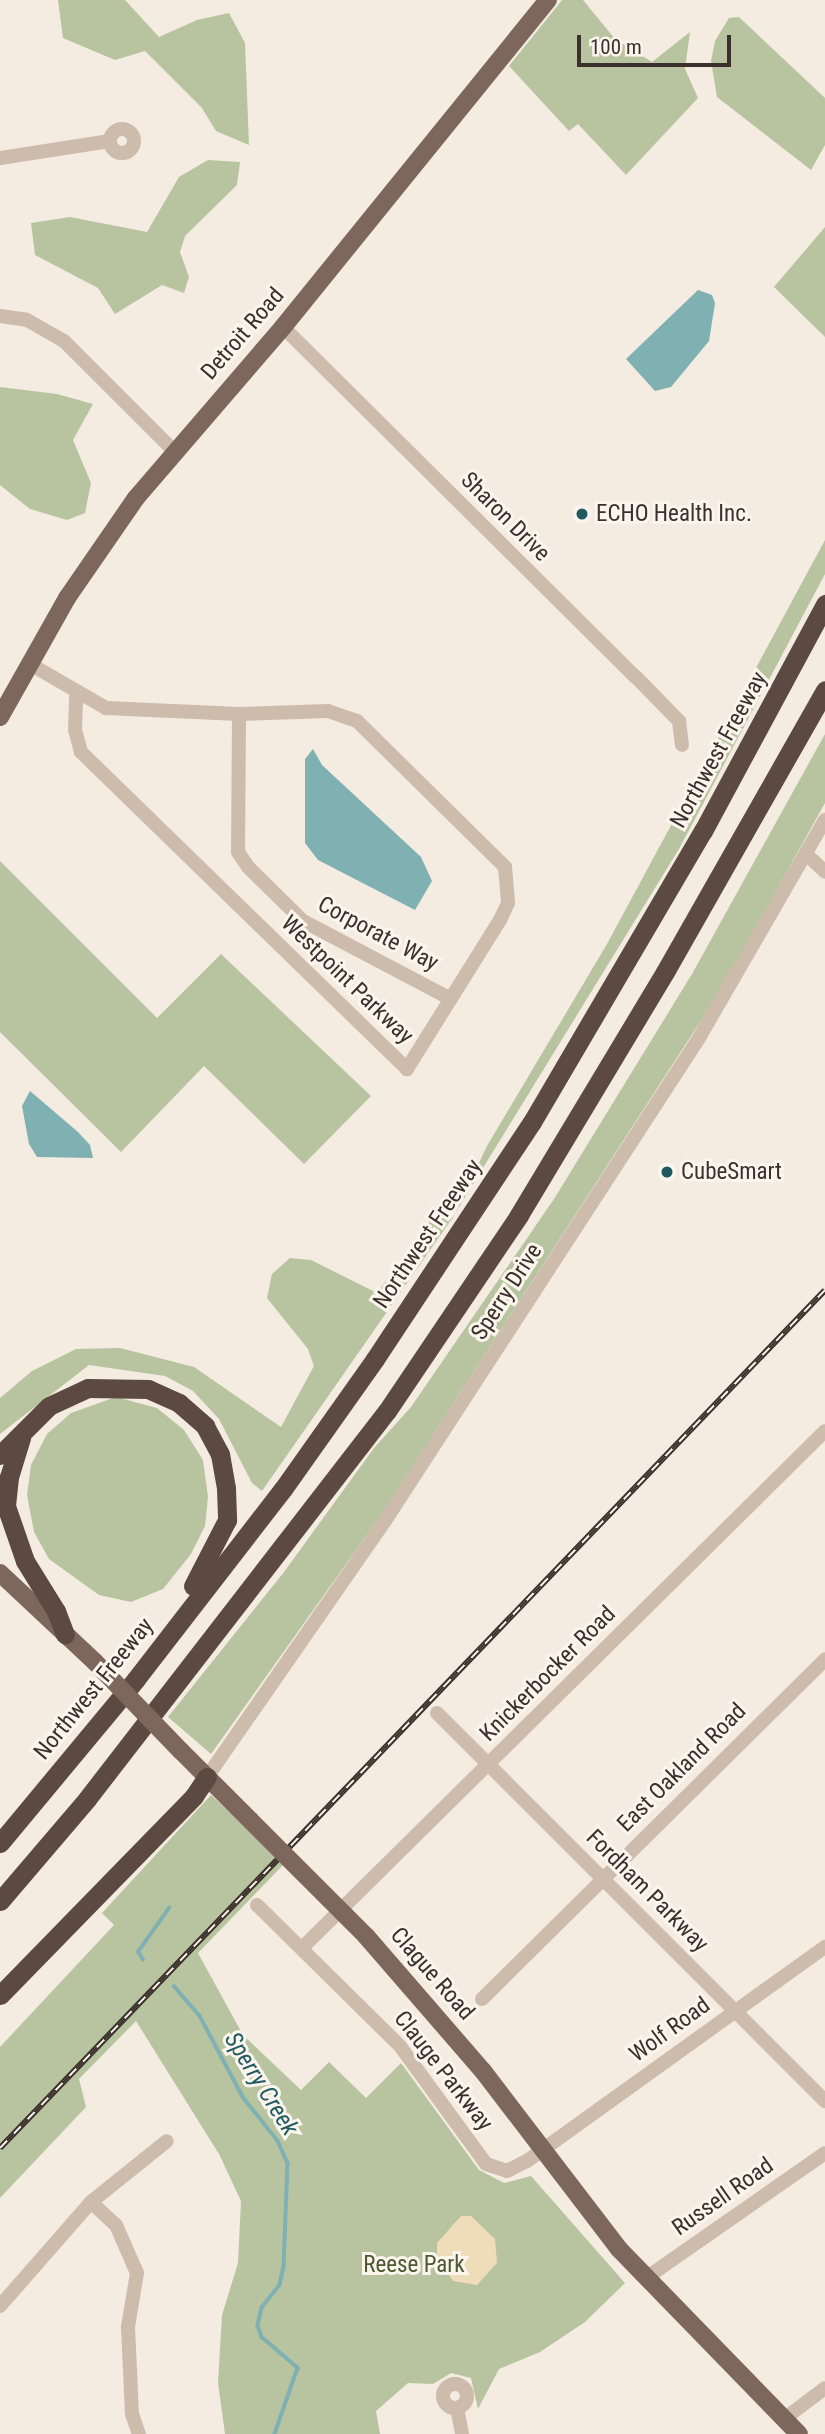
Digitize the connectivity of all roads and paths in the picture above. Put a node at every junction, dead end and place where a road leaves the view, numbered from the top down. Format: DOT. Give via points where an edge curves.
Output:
graph roads {
  1 [pos="548,0"];
  2 [pos="110,141"];
  3 [pos="0,158"];
  4 [pos="0,316"];
  5 [pos="283,327"];
  6 [pos="173,450"];
  7 [pos="825,604"];
  8 [pos="30,664"];
  9 [pos="825,690"];
  10 [pos="76,693"];
  11 [pos="239,714"];
  12 [pos="0,717"];
  13 [pos="682,745"];
  14 [pos="825,820"];
  15 [pos="806,854"];
  16 [pos="825,872"];
  17 [pos="451,999"];
  18 [pos="28,1423"];
  19 [pos="825,1431"];
  20 [pos="0,1455"];
  21 [pos="0,1573"];
  22 [pos="65,1634"];
  23 [pos="825,1659"];
  24 [pos="143,1670"];
  25 [pos="437,1713"];
  26 [pos="486,1765"];
  27 [pos="207,1777"];
  28 [pos="0,1843"];
  29 [pos="603,1878"];
  30 [pos="0,1901"];
  31 [pos="257,1905"];
  32 [pos="825,1947"];
  33 [pos="302,1948"];
  34 [pos="0,1995"];
  35 [pos="482,1999"];
  36 [pos="735,2011"];
  37 [pos="825,2101"];
  38 [pos="167,2141"];
  39 [pos="540,2149"];
  40 [pos="825,2153"];
  41 [pos="91,2202"];
  42 [pos="646,2278"];
  43 [pos="0,2306"];
  44 [pos="825,2388"];
  45 [pos="457,2409"];
  46 [pos="784,2419"];
  47 [pos="139,2434"];
  48 [pos="462,2434"];
  49 [pos="799,2434"];
  1 -- 5 [label="main road, Detroit Road"];
  2 -- 3 [label="street"];
  4 -- 6 [label="street" via="27,320 64,341"];
  5 -- 6 [label="main road, Detroit Road"];
  5 -- 13 [label="street, Sharon Drive" via="679,722"];
  6 -- 8 [label="main road, Detroit Road" via="67,598"];
  7 -- 24 [label="highway, Northwest Freeway" via="703,831 532,1122 283,1489"];
  8 -- 10 [label="street, Westpoint Parkway"];
  8 -- 12 [label="main road, Detroit Road"];
  9 -- 30 [label="highway" via="665,972 519,1215 387,1411 87,1799"];
  10 -- 11 [label="street, Westpoint Parkway" via="106,708"];
  10 -- 17 [label="street, Westpoint Parkway" via="75,730 81,752 407,1069"];
  11 -- 17 [label="street, Corporate Way" via="237,852 248,867 303,921"];
  11 -- 17 [label="street, Westpoint Parkway" via="328,711 357,721 505,867 508,903"];
  14 -- 15 [label="street, Sperry Drive"];
  15 -- 16 [label="street"];
  15 -- 27 [label="street, Sperry Drive" via="699,1038 385,1521"];
  18 -- 20 [label="highway"];
  18 -- 22 [label="highway" via="14,1454 6,1506 25,1561 57,1611"];
  18 -- 24 [label="highway" via="48,1406 88,1388 148,1389 179,1403 205,1426 220,1454 227,1520 206,1568 168,1622"];
  19 -- 26 [label="street, Knickerbocker Road"];
  21 -- 22 [label="main road, Clague Road"];
  22 -- 27 [label="main road, Clague Road, bridge"];
  23 -- 29 [label="street, East Oakland Road"];
  24 -- 28 [label="highway, Northwest Freeway"];
  25 -- 26 [label="street, Fordham Parkway"];
  26 -- 29 [label="street, Fordham Parkway"];
  26 -- 33 [label="street, Knickerbocker Road"];
  27 -- 34 [label="highway" via="194,1796"];
  27 -- 39 [label="main road, Clague Road, bridge" via="366,1936 483,2070"];
  29 -- 35 [label="street, East Oakland Road"];
  29 -- 36 [label="street, Fordham Parkway"];
  31 -- 33 [label="street, Clauge Parkway"];
  32 -- 36 [label="street, Wolf Road"];
  33 -- 39 [label="street, Clauge Parkway" via="400,2046 486,2164 498,2170 515,2169"];
  36 -- 37 [label="street, Fordham Parkway"];
  36 -- 39 [label="street, Wolf Road"];
  38 -- 41 [label="street"];
  39 -- 42 [label="main road, Clague Road"];
  40 -- 42 [label="street, Russell Road"];
  41 -- 43 [label="street"];
  41 -- 47 [label="street" via="116,2225 137,2273 128,2327 132,2414"];
  42 -- 46 [label="main road, Clague Road"];
  44 -- 46 [label="street"];
  45 -- 48 [label="street"];
  46 -- 49 [label="main road, Clague Road"];
}
